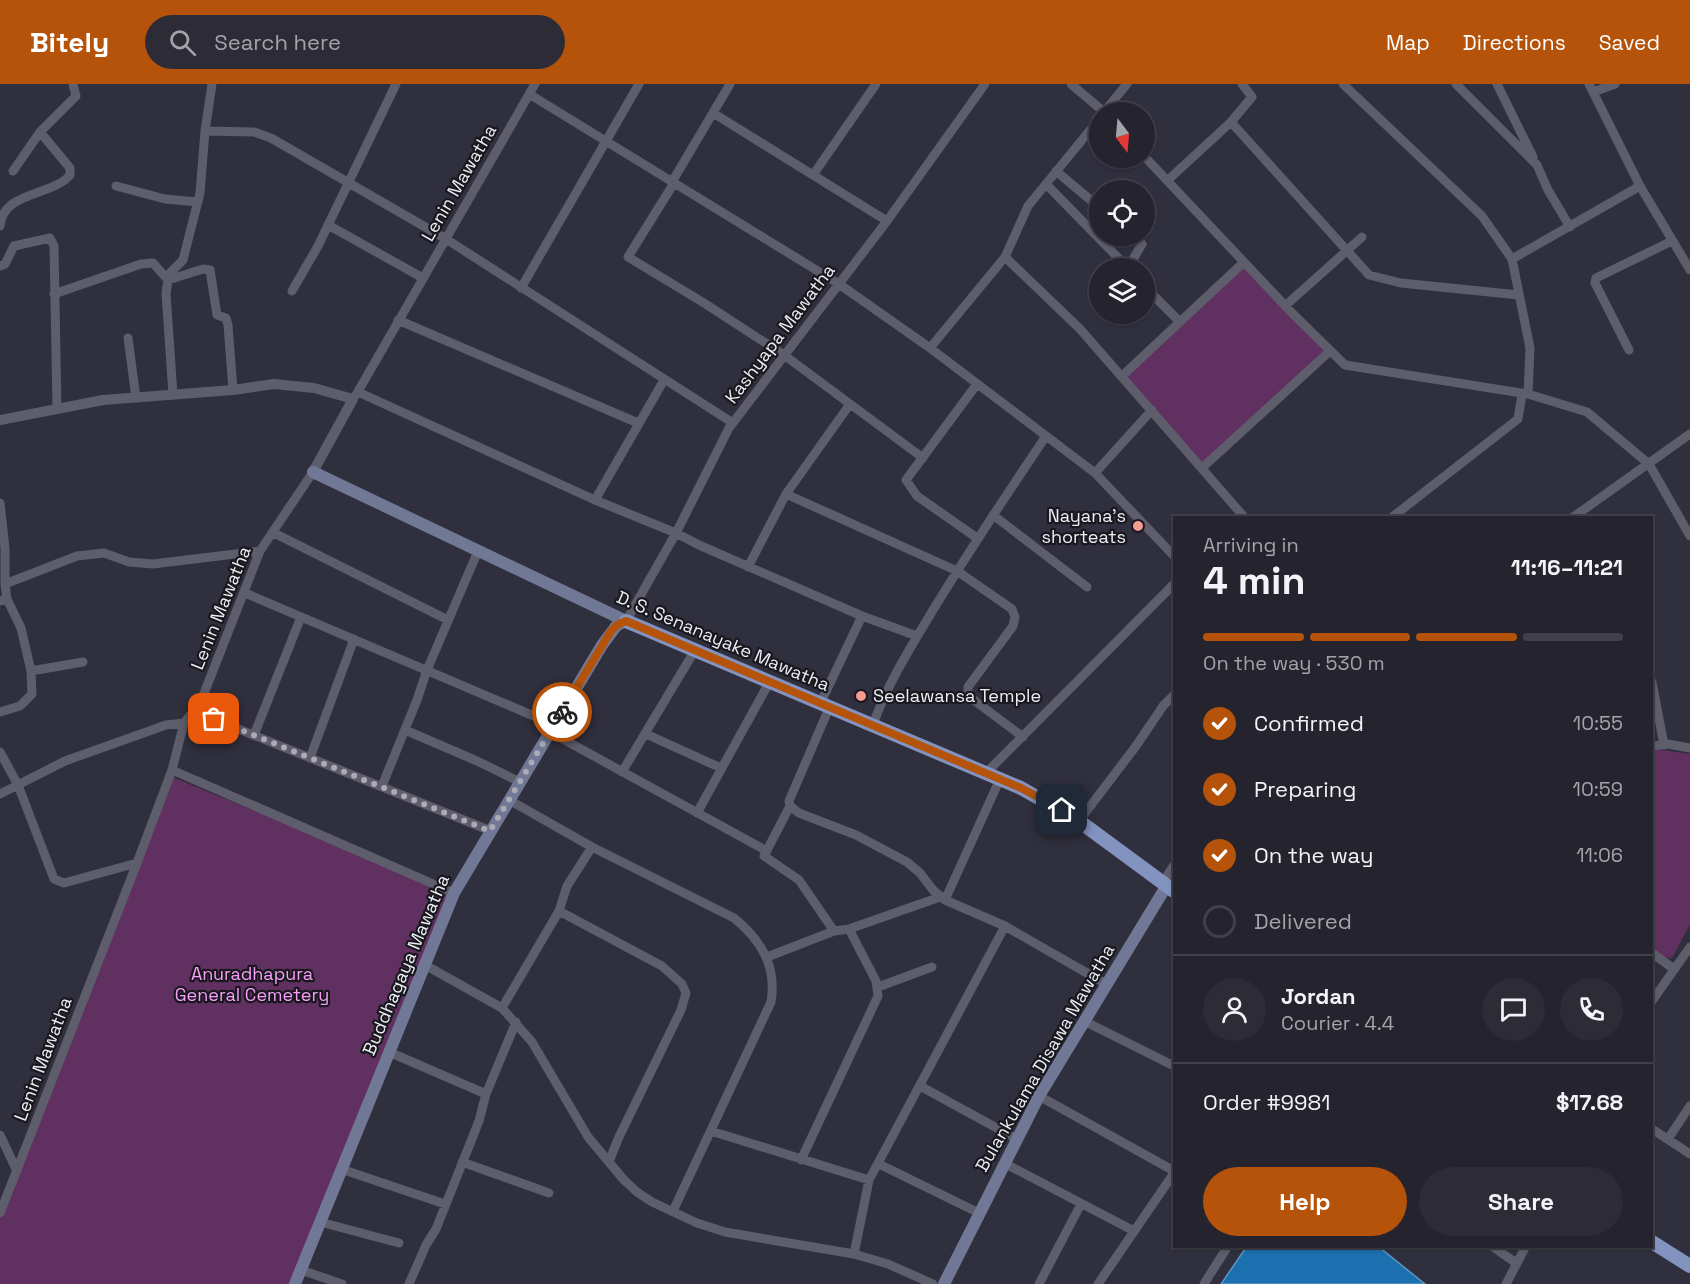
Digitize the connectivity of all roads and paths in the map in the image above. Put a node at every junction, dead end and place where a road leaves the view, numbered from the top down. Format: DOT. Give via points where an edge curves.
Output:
graph roads {
  1 [pos="73,84"];
  2 [pos="212,84"];
  3 [pos="396,84"];
  4 [pos="535,84"];
  5 [pos="639,84"];
  6 [pos="730,84"];
  7 [pos="876,84"];
  8 [pos="986,84"];
  9 [pos="1071,84"];
  10 [pos="1127,84"];
  11 [pos="1242,84"];
  12 [pos="1456,84"];
  13 [pos="1497,84"];
  14 [pos="1615,84"];
  15 [pos="1345,85"];
  16 [pos="1591,88"];
  17 [pos="529,94"];
  18 [pos="1092,102"];
  19 [pos="1112,102"];
  20 [pos="713,113"];
  21 [pos="1232,122"];
  22 [pos="205,131"];
  23 [pos="1089,131"];
  24 [pos="40,132"];
  25 [pos="606,141"];
  26 [pos="1537,165"];
  27 [pos="1155,167"];
  28 [pos="13,171"];
  29 [pos="1056,171"];
  30 [pos="813,175"];
  31 [pos="1168,180"];
  32 [pos="673,182"];
  33 [pos="348,184"];
  34 [pos="1046,184"];
  35 [pos="116,186"];
  36 [pos="1640,186"];
  37 [pos="1089,199"];
  38 [pos="198,202"];
  39 [pos="887,221"];
  40 [pos="0,225"];
  41 [pos="328,225"];
  42 [pos="1570,226"];
  43 [pos="1089,228"];
  44 [pos="1362,237"];
  45 [pos="446,239"];
  46 [pos="1672,241"];
  47 [pos="1107,246"];
  48 [pos="1141,246"];
  49 [pos="1345,251"];
  50 [pos="1005,257"];
  51 [pos="1512,259"];
  52 [pos="1244,262"];
  53 [pos="0,266"];
  54 [pos="1690,270"];
  55 [pos="423,278"];
  56 [pos="168,280"];
  57 [pos="839,284"];
  58 [pos="521,288"];
  59 [pos="292,291"];
  60 [pos="54,294"];
  61 [pos="1519,295"];
  62 [pos="1155,297"];
  63 [pos="1286,306"];
  64 [pos="398,320"];
  65 [pos="1180,322"];
  66 [pos="128,338"];
  67 [pos="930,348"];
  68 [pos="1629,350"];
  69 [pos="1330,351"];
  70 [pos="784,356"];
  71 [pos="1122,376"];
  72 [pos="664,380"];
  73 [pos="977,384"];
  74 [pos="233,390"];
  75 [pos="1525,394"];
  76 [pos="173,395"];
  77 [pos="355,395"];
  78 [pos="136,398"];
  79 [pos="850,404"];
  80 [pos="57,409"];
  81 [pos="1152,410"];
  82 [pos="0,420"];
  83 [pos="638,423"];
  84 [pos="733,423"];
  85 [pos="1690,434"];
  86 [pos="1046,436"];
  87 [pos="922,458"];
  88 [pos="1649,464"];
  89 [pos="1202,468"];
  90 [pos="313,472"];
  91 [pos="1095,473"];
  92 [pos="786,494"];
  93 [pos="595,500"];
  94 [pos="0,503"];
  95 [pos="993,515"];
  96 [pos="1243,516"];
  97 [pos="1394,516"];
  98 [pos="1575,516"];
  99 [pos="274,532"];
  100 [pos="675,533"];
  101 [pos="1690,535"];
  102 [pos="977,538"];
  103 [pos="260,551"];
  104 [pos="478,551"];
  105 [pos="1173,555"];
  106 [pos="748,567"];
  107 [pos="957,572"];
  108 [pos="5,584"];
  109 [pos="1173,585"];
  110 [pos="1087,587"];
  111 [pos="244,593"];
  112 [pos="4,600"];
  113 [pos="862,616"];
  114 [pos="302,617"];
  115 [pos="448,620"];
  116 [pos="626,621"];
  117 [pos="918,636"];
  118 [pos="354,639"];
  119 [pos="695,650"];
  120 [pos="82,662"];
  121 [pos="427,670"];
  122 [pos="30,671"];
  123 [pos="770,681"];
  124 [pos="1653,687"];
  125 [pos="1173,696"];
  126 [pos="826,704"];
  127 [pos="194,711"];
  128 [pos="0,712"];
  129 [pos="184,723"];
  130 [pos="873,725"];
  131 [pos="553,728"];
  132 [pos="405,730"];
  133 [pos="646,734"];
  134 [pos="254,735"];
  135 [pos="1023,737"];
  136 [pos="1664,745"];
  137 [pos="1653,746"];
  138 [pos="1690,748"];
  139 [pos="0,752"];
  140 [pos="310,758"];
  141 [pos="721,768"];
  142 [pos="172,770"];
  143 [pos="622,772"];
  144 [pos="993,776"];
  145 [pos="520,782"];
  146 [pos="18,785"];
  147 [pos="382,786"];
  148 [pos="0,794"];
  149 [pos="509,800"];
  150 [pos="790,806"];
  151 [pos="697,813"];
  152 [pos="1079,821"];
  153 [pos="490,831"];
  154 [pos="592,847"];
  155 [pos="767,851"];
  156 [pos="137,863"];
  157 [pos="1173,868"];
  158 [pos="1168,886"];
  159 [pos="454,894"];
  160 [pos="942,898"];
  161 [pos="559,911"];
  162 [pos="1005,926"];
  163 [pos="849,929"];
  164 [pos="834,932"];
  165 [pos="1690,947"];
  166 [pos="1653,954"];
  167 [pos="766,957"];
  168 [pos="425,965"];
  169 [pos="932,967"];
  170 [pos="1674,969"];
  171 [pos="1106,984"];
  172 [pos="878,987"];
  173 [pos="1653,1000"];
  174 [pos="502,1008"];
  175 [pos="1084,1021"];
  176 [pos="516,1022"];
  177 [pos="388,1052"];
  178 [pos="1173,1066"];
  179 [pos="920,1086"];
  180 [pos="486,1094"];
  181 [pos="1039,1096"];
  182 [pos="1690,1106"];
  183 [pos="1653,1130"];
  184 [pos="711,1131"];
  185 [pos="0,1135"];
  186 [pos="1017,1139"];
  187 [pos="1668,1139"];
  188 [pos="1690,1154"];
  189 [pos="801,1160"];
  190 [pos="462,1162"];
  191 [pos="609,1162"];
  192 [pos="1004,1163"];
  193 [pos="879,1164"];
  194 [pos="341,1169"];
  195 [pos="17,1171"];
  196 [pos="1173,1171"];
  197 [pos="1173,1174"];
  198 [pos="870,1180"];
  199 [pos="549,1193"];
  200 [pos="446,1204"];
  201 [pos="1081,1204"];
  202 [pos="673,1211"];
  203 [pos="0,1213"];
  204 [pos="978,1213"];
  205 [pos="320,1222"];
  206 [pos="1134,1232"];
  207 [pos="399,1243"];
  208 [pos="1653,1243"];
  209 [pos="1227,1248"];
  210 [pos="1495,1248"];
  211 [pos="1525,1248"];
  212 [pos="854,1254"];
  213 [pos="1516,1263"];
  214 [pos="1690,1266"];
  215 [pos="301,1270"];
  216 [pos="295,1284"];
  217 [pos="342,1284"];
  218 [pos="409,1284"];
  219 [pos="933,1284"];
  220 [pos="944,1284"];
  221 [pos="1039,1284"];
  222 [pos="1098,1284"];
  223 [pos="1204,1284"];
  224 [pos="1506,1284"];
  1 -- 24 [label="street" via="76,96"];
  2 -- 22 [label="street"];
  3 -- 33 [label="street"];
  4 -- 17 [label="street, Lenin Mawatha"];
  5 -- 25 [label="street"];
  6 -- 20 [label="street"];
  7 -- 30 [label="street"];
  8 -- 39 [label="street, Kashyapa Mawatha"];
  9 -- 18 [label="street"];
  10 -- 19 [label="street"];
  11 -- 21 [label="street" via="1252,97"];
  12 -- 26 [label="street"];
  13 -- 26 [label="street"];
  14 -- 16 [label="street"];
  15 -- 51 [label="street" via="1482,216"];
  16 -- 36 [label="street"];
  17 -- 25 [label="street"];
  17 -- 45 [label="street, Lenin Mawatha"];
  20 -- 30 [label="street"];
  20 -- 32 [label="street"];
  21 -- 31 [label="street"];
  21 -- 49 [label="street"];
  22 -- 33 [label="street" via="254,132 271,138"];
  22 -- 38 [label="street"];
  23 -- 29 [label="street"];
  24 -- 28 [label="street"];
  24 -- 40 [label="street" via="70,168 70,175 65,181 18,200 6,210"];
  25 -- 32 [label="street"];
  25 -- 58 [label="street"];
  26 -- 42 [label="street"];
  27 -- 31 [label="street"];
  29 -- 34 [label="street"];
  29 -- 37 [label="street"];
  30 -- 39 [label="street"];
  31 -- 52 [label="street"];
  32 -- 57 [label="street"];
  32 -- 70 [label="street" via="628,257"];
  33 -- 41 [label="street"];
  33 -- 45 [label="street"];
  34 -- 43 [label="street"];
  34 -- 50 [label="street" via="1028,206"];
  35 -- 38 [label="street" via="165,199"];
  36 -- 42 [label="street"];
  36 -- 46 [label="street"];
  38 -- 56 [label="street" via="183,260"];
  39 -- 57 [label="street, Kashyapa Mawatha"];
  41 -- 55 [label="street"];
  41 -- 59 [label="street"];
  42 -- 51 [label="street"];
  44 -- 49 [label="street"];
  45 -- 55 [label="street, Lenin Mawatha"];
  45 -- 58 [label="street"];
  46 -- 54 [label="street"];
  46 -- 68 [label="street" via="1596,278"];
  47 -- 48 [label="street" via="1128,268"];
  49 -- 61 [label="street" via="1370,275 1380,278"];
  49 -- 63 [label="street"];
  50 -- 67 [label="street"];
  50 -- 71 [label="street" via="1080,329"];
  51 -- 61 [label="street"];
  52 -- 63 [label="street"];
  52 -- 65 [label="street"];
  53 -- 60 [label="street" via="14,246 50,238 54,246"];
  55 -- 64 [label="street, Lenin Mawatha"];
  56 -- 60 [label="street" via="153,263 141,264"];
  56 -- 74 [label="street" via="210,270 217,315 226,318 228,325"];
  56 -- 76 [label="street"];
  57 -- 67 [label="street"];
  57 -- 70 [label="street, Kashyapa Mawatha"];
  58 -- 72 [label="street"];
  60 -- 80 [label="street"];
  61 -- 75 [label="street" via="1530,348"];
  62 -- 65 [label="street"];
  63 -- 69 [label="street"];
  64 -- 77 [label="street, Lenin Mawatha"];
  64 -- 83 [label="street"];
  65 -- 71 [label="street"];
  66 -- 78 [label="street"];
  67 -- 73 [label="street"];
  69 -- 75 [label="street" via="1345,365"];
  69 -- 89 [label="street"];
  70 -- 79 [label="street"];
  70 -- 84 [label="street, Kashyapa Mawatha"];
  71 -- 81 [label="street"];
  72 -- 83 [label="street"];
  72 -- 84 [label="street"];
  73 -- 86 [label="street"];
  73 -- 87 [label="street"];
  74 -- 76 [label="street"];
  74 -- 77 [label="street" via="274,384"];
  75 -- 88 [label="street" via="1587,412"];
  75 -- 97 [label="street" via="1518,419"];
  76 -- 78 [label="street"];
  77 -- 90 [label="street, Lenin Mawatha"];
  77 -- 93 [label="street"];
  78 -- 80 [label="street"];
  79 -- 87 [label="street"];
  79 -- 92 [label="street"];
  80 -- 82 [label="street"];
  81 -- 89 [label="street"];
  81 -- 91 [label="street"];
  83 -- 93 [label="street"];
  84 -- 100 [label="street, Kashyapa Mawatha"];
  85 -- 88 [label="street"];
  86 -- 91 [label="street"];
  86 -- 95 [label="street"];
  87 -- 102 [label="street" via="906,480 918,496"];
  88 -- 98 [label="street"];
  88 -- 101 [label="street"];
  89 -- 96 [label="street"];
  90 -- 99 [label="street, Lenin Mawatha"];
  90 -- 104 [label="main road, D. S. Senanayake Mawatha"];
  91 -- 105 [label="street"];
  92 -- 106 [label="street"];
  92 -- 107 [label="street"];
  93 -- 100 [label="street"];
  94 -- 108 [label="street"];
  95 -- 102 [label="street"];
  95 -- 110 [label="street"];
  99 -- 103 [label="street, Lenin Mawatha"];
  99 -- 115 [label="street"];
  100 -- 106 [label="street"];
  100 -- 116 [label="street, Kashyapa Mawatha"];
  102 -- 107 [label="street"];
  103 -- 108 [label="street" via="153,564 129,562 104,553 77,556"];
  103 -- 111 [label="street, Lenin Mawatha"];
  104 -- 115 [label="street"];
  104 -- 116 [label="main road, D. S. Senanayake Mawatha"];
  106 -- 113 [label="street"];
  107 -- 117 [label="street"];
  107 -- 135 [label="street" via="1012,609 1013,626 968,687 968,695"];
  108 -- 112 [label="street"];
  109 -- 135 [label="street"];
  111 -- 114 [label="street"];
  111 -- 127 [label="street, Lenin Mawatha"];
  112 -- 122 [label="street" via="21,628"];
  113 -- 117 [label="street"];
  113 -- 126 [label="street"];
  114 -- 118 [label="street"];
  114 -- 134 [label="street"];
  115 -- 121 [label="street"];
  116 -- 119 [label="main road, D. S. Senanayake Mawatha"];
  116 -- 131 [label="main road, Buddhagaya Mawatha" via="611,631"];
  117 -- 130 [label="street" via="881,702"];
  118 -- 121 [label="street"];
  118 -- 140 [label="street"];
  119 -- 123 [label="main road, D. S. Senanayake Mawatha"];
  119 -- 133 [label="street"];
  120 -- 122 [label="street"];
  121 -- 131 [label="street"];
  121 -- 132 [label="street"];
  122 -- 128 [label="street" via="32,694 28,700"];
  123 -- 126 [label="main road, D. S. Senanayake Mawatha"];
  123 -- 141 [label="street"];
  124 -- 136 [label="street"];
  125 -- 152 [label="street"];
  126 -- 130 [label="main road, D. S. Senanayake Mawatha"];
  126 -- 150 [label="street"];
  127 -- 129 [label="street, Lenin Mawatha"];
  127 -- 134 [label="street"];
  129 -- 142 [label="street, Lenin Mawatha"];
  129 -- 146 [label="street" via="166,725 65,761"];
  130 -- 144 [label="main road, D. S. Senanayake Mawatha"];
  131 -- 143 [label="street"];
  131 -- 145 [label="main road, Buddhagaya Mawatha"];
  132 -- 145 [label="street"];
  132 -- 147 [label="street"];
  133 -- 141 [label="street"];
  133 -- 143 [label="street"];
  134 -- 140 [label="street"];
  135 -- 144 [label="street"];
  136 -- 137 [label="street"];
  136 -- 138 [label="street"];
  139 -- 146 [label="street"];
  140 -- 147 [label="street"];
  141 -- 151 [label="street"];
  142 -- 156 [label="street, Lenin Mawatha"];
  142 -- 159 [label="street"];
  143 -- 151 [label="street"];
  144 -- 152 [label="main road, D. S. Senanayake Mawatha"];
  144 -- 160 [label="street"];
  145 -- 149 [label="main road, Buddhagaya Mawatha"];
  146 -- 148 [label="street"];
  146 -- 156 [label="street" via="54,879 59,883"];
  147 -- 153 [label="street"];
  149 -- 153 [label="main road, Buddhagaya Mawatha"];
  149 -- 154 [label="street"];
  150 -- 155 [label="street"];
  150 -- 160 [label="street" via="907,862"];
  151 -- 155 [label="street"];
  152 -- 158 [label="main road, D. S. Senanayake Mawatha"];
  153 -- 159 [label="main road, Buddhagaya Mawatha"];
  154 -- 161 [label="street" via="567,886"];
  154 -- 167 [label="street" via="734,918 749,930"];
  155 -- 164 [label="street" via="764,856 799,879"];
  156 -- 195 [label="street, Lenin Mawatha"];
  157 -- 158 [label="street"];
  158 -- 171 [label="main road, Bulankulama Disawa Mawatha"];
  159 -- 168 [label="main road, Buddhagaya Mawatha"];
  160 -- 162 [label="street"];
  160 -- 163 [label="street"];
  161 -- 174 [label="street"];
  161 -- 191 [label="street" via="662,966 686,993"];
  162 -- 171 [label="street"];
  162 -- 179 [label="street"];
  163 -- 164 [label="street"];
  163 -- 172 [label="street"];
  164 -- 167 [label="street"];
  165 -- 170 [label="street"];
  166 -- 170 [label="street"];
  167 -- 184 [label="street" via="772,979 771,1002"];
  168 -- 174 [label="street"];
  168 -- 177 [label="main road, Buddhagaya Mawatha"];
  169 -- 172 [label="street"];
  170 -- 173 [label="street"];
  171 -- 175 [label="main road, Bulankulama Disawa Mawatha"];
  172 -- 189 [label="street" via="874,1007"];
  174 -- 176 [label="street"];
  175 -- 178 [label="street"];
  175 -- 181 [label="main road, Bulankulama Disawa Mawatha"];
  176 -- 180 [label="street"];
  176 -- 191 [label="street" via="588,1137"];
  177 -- 180 [label="street"];
  177 -- 194 [label="main road, Buddhagaya Mawatha"];
  179 -- 186 [label="street"];
  179 -- 193 [label="street"];
  180 -- 190 [label="street"];
  181 -- 186 [label="main road, Bulankulama Disawa Mawatha"];
  181 -- 196 [label="street"];
  182 -- 187 [label="street"];
  183 -- 187 [label="street"];
  184 -- 189 [label="street"];
  184 -- 202 [label="street"];
  185 -- 195 [label="street"];
  186 -- 192 [label="main road, Bulankulama Disawa Mawatha"];
  187 -- 188 [label="street"];
  189 -- 198 [label="street"];
  190 -- 199 [label="street"];
  190 -- 200 [label="street"];
  191 -- 202 [label="street" via="637,1192"];
  192 -- 201 [label="street"];
  192 -- 204 [label="main road, Bulankulama Disawa Mawatha"];
  193 -- 198 [label="street"];
  193 -- 204 [label="street"];
  194 -- 200 [label="street"];
  194 -- 205 [label="main road, Buddhagaya Mawatha"];
  195 -- 203 [label="street, Lenin Mawatha"];
  197 -- 206 [label="street"];
  198 -- 212 [label="street"];
  200 -- 218 [label="street"];
  201 -- 206 [label="street"];
  201 -- 221 [label="street"];
  202 -- 212 [label="street" via="725,1232"];
  204 -- 220 [label="main road, Bulankulama Disawa Mawatha"];
  205 -- 207 [label="street"];
  205 -- 215 [label="main road, Buddhagaya Mawatha"];
  206 -- 222 [label="street"];
  208 -- 214 [label="main road"];
  209 -- 223 [label="street"];
  210 -- 213 [label="street"];
  211 -- 213 [label="street"];
  212 -- 219 [label="street"];
  213 -- 224 [label="street"];
  215 -- 216 [label="main road, Buddhagaya Mawatha"];
  215 -- 217 [label="street"];
}
